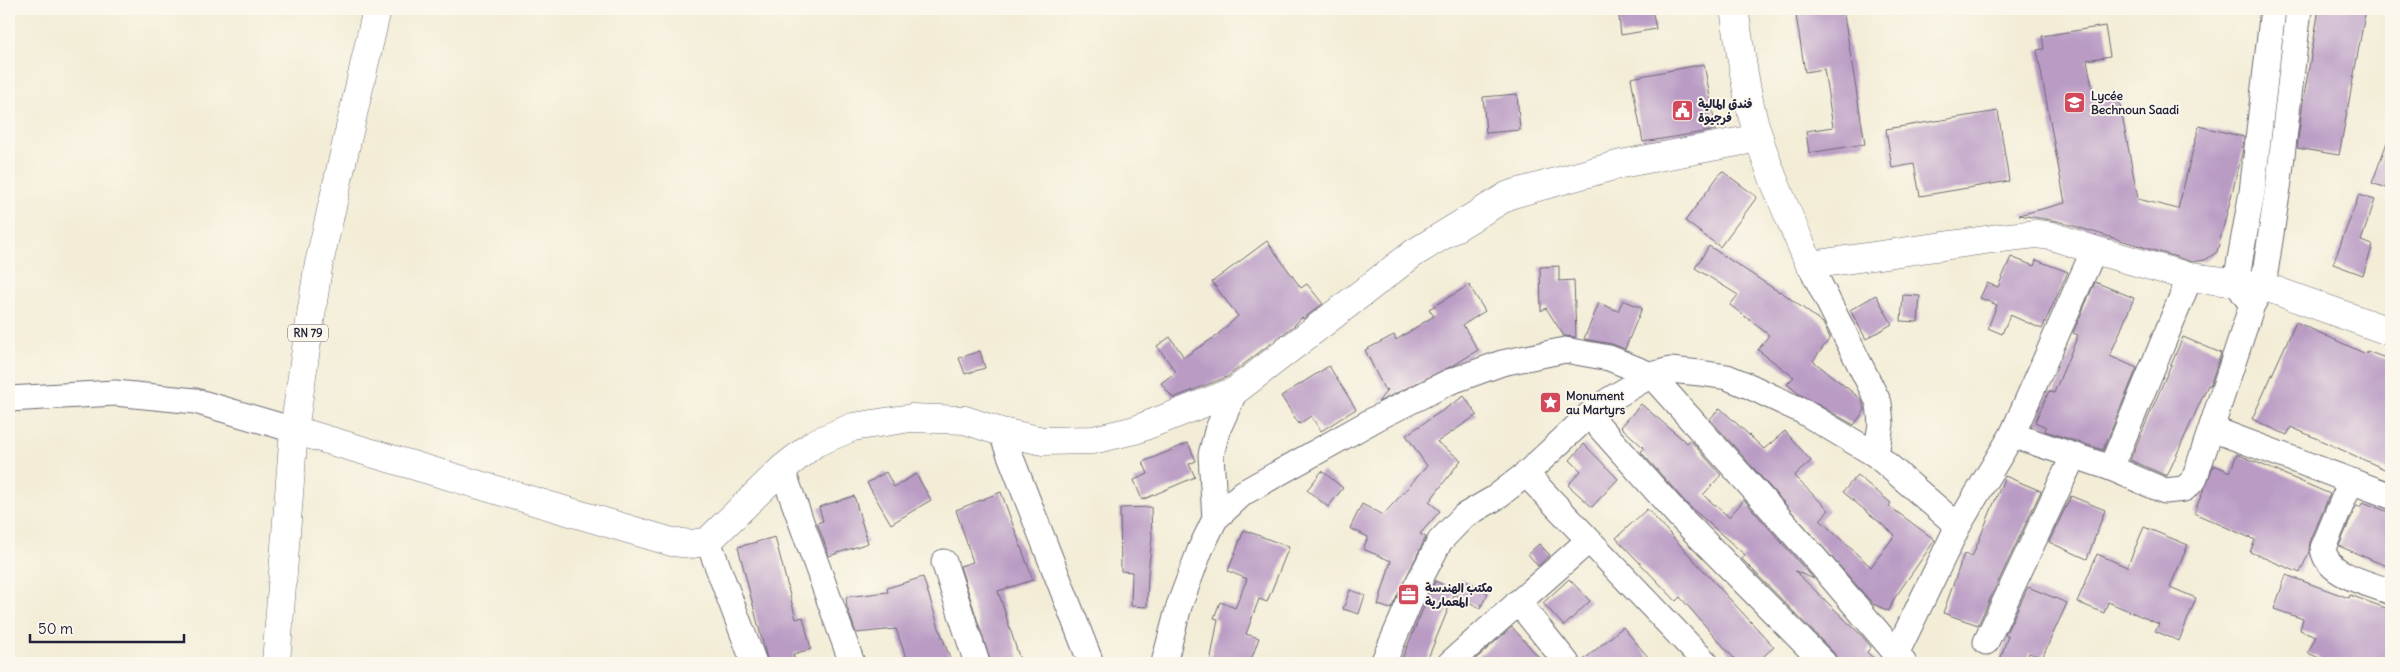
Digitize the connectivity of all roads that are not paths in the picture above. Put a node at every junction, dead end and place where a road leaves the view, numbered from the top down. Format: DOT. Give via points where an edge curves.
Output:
graph roads {
  1 [pos="377,9"];
  2 [pos="1734,9"];
  3 [pos="2299,9"];
  4 [pos="2267,10"];
  5 [pos="1759,138"];
  6 [pos="2094,250"];
  7 [pos="1810,265"];
  8 [pos="2190,276"];
  9 [pos="2236,282"];
  10 [pos="2257,295"];
  11 [pos="2391,332"];
  12 [pos="1651,375"];
  13 [pos="1235,391"];
  14 [pos="9,399"];
  15 [pos="1589,415"];
  16 [pos="2212,429"];
  17 [pos="294,430"];
  18 [pos="1001,432"];
  19 [pos="2012,434"];
  20 [pos="1876,455"];
  21 [pos="2073,456"];
  22 [pos="2111,468"];
  23 [pos="782,469"];
  24 [pos="1526,474"];
  25 [pos="2351,481"];
  26 [pos="2391,496"];
  27 [pos="1215,519"];
  28 [pos="1958,526"];
  29 [pos="708,541"];
  30 [pos="1588,541"];
  31 [pos="944,562"];
  32 [pos="2391,592"];
  33 [pos="1518,602"];
  34 [pos="1986,642"];
  35 [pos="1900,659"];
  36 [pos="276,663"];
  37 [pos="754,663"];
  38 [pos="852,663"];
  39 [pos="977,663"];
  40 [pos="1091,663"];
  41 [pos="1164,663"];
  42 [pos="1383,663"];
  43 [pos="1450,663"];
  44 [pos="1567,663"];
  45 [pos="1706,663"];
  46 [pos="1824,663"];
  1 -- 17 [label="main road, RN 79" via="318,268"];
  2 -- 5 [label="main road" via="1752,116"];
  3 -- 10 [label="street" via="2279,181"];
  4 -- 9 [label="street" via="2252,192"];
  5 -- 7 [label="main road" via="1780,198"];
  5 -- 13 [label="main road" via="1621,164 1509,195 1414,253"];
  6 -- 7 [label="main road" via="2036,234"];
  6 -- 8 [label="main road"];
  6 -- 19 [label="street"];
  7 -- 20 [label="street" via="1879,403 1881,424"];
  8 -- 9 [label="main road"];
  8 -- 22 [label="street"];
  9 -- 10 [label="main road"];
  10 -- 11 [label="main road"];
  10 -- 16 [label="street"];
  12 -- 15 [label="street"];
  12 -- 20 [label="street" via="1670,370 1727,377 1802,410"];
  12 -- 27 [label="street" via="1609,358 1565,350 1502,363 1448,382 1377,418 1243,493"];
  12 -- 35 [label="street" via="1810,551"];
  13 -- 18 [label="main road" via="1135,430 1093,440 1043,442"];
  13 -- 27 [label="street" via="1217,431 1211,455"];
  14 -- 17 [label="street" via="115,393 195,401"];
  15 -- 24 [label="street"];
  15 -- 46 [label="street" via="1678,515"];
  16 -- 22 [label="street" via="2194,480 2184,489 2165,491"];
  16 -- 25 [label="street"];
  17 -- 29 [label="main road" via="672,542 692,544"];
  17 -- 36 [label="main road, RN 79"];
  18 -- 23 [label="main road" via="965,420 911,418 853,427 815,443"];
  18 -- 40 [label="street"];
  19 -- 21 [label="street"];
  19 -- 28 [label="street"];
  20 -- 28 [label="street"];
  21 -- 22 [label="street"];
  21 -- 34 [label="street"];
  23 -- 29 [label="main road"];
  23 -- 38 [label="street"];
  24 -- 30 [label="street"];
  24 -- 42 [label="street" via="1464,516 1440,541"];
  25 -- 26 [label="street"];
  25 -- 32 [label="street" via="2323,548 2324,556 2337,570"];
  27 -- 41 [label="street" via="1179,606"];
  28 -- 35 [label="street"];
  29 -- 37 [label="street"];
  30 -- 33 [label="street"];
  30 -- 45 [label="street"];
  31 -- 39 [label="street"];
  33 -- 43 [label="street"];
  33 -- 44 [label="street"];
}
